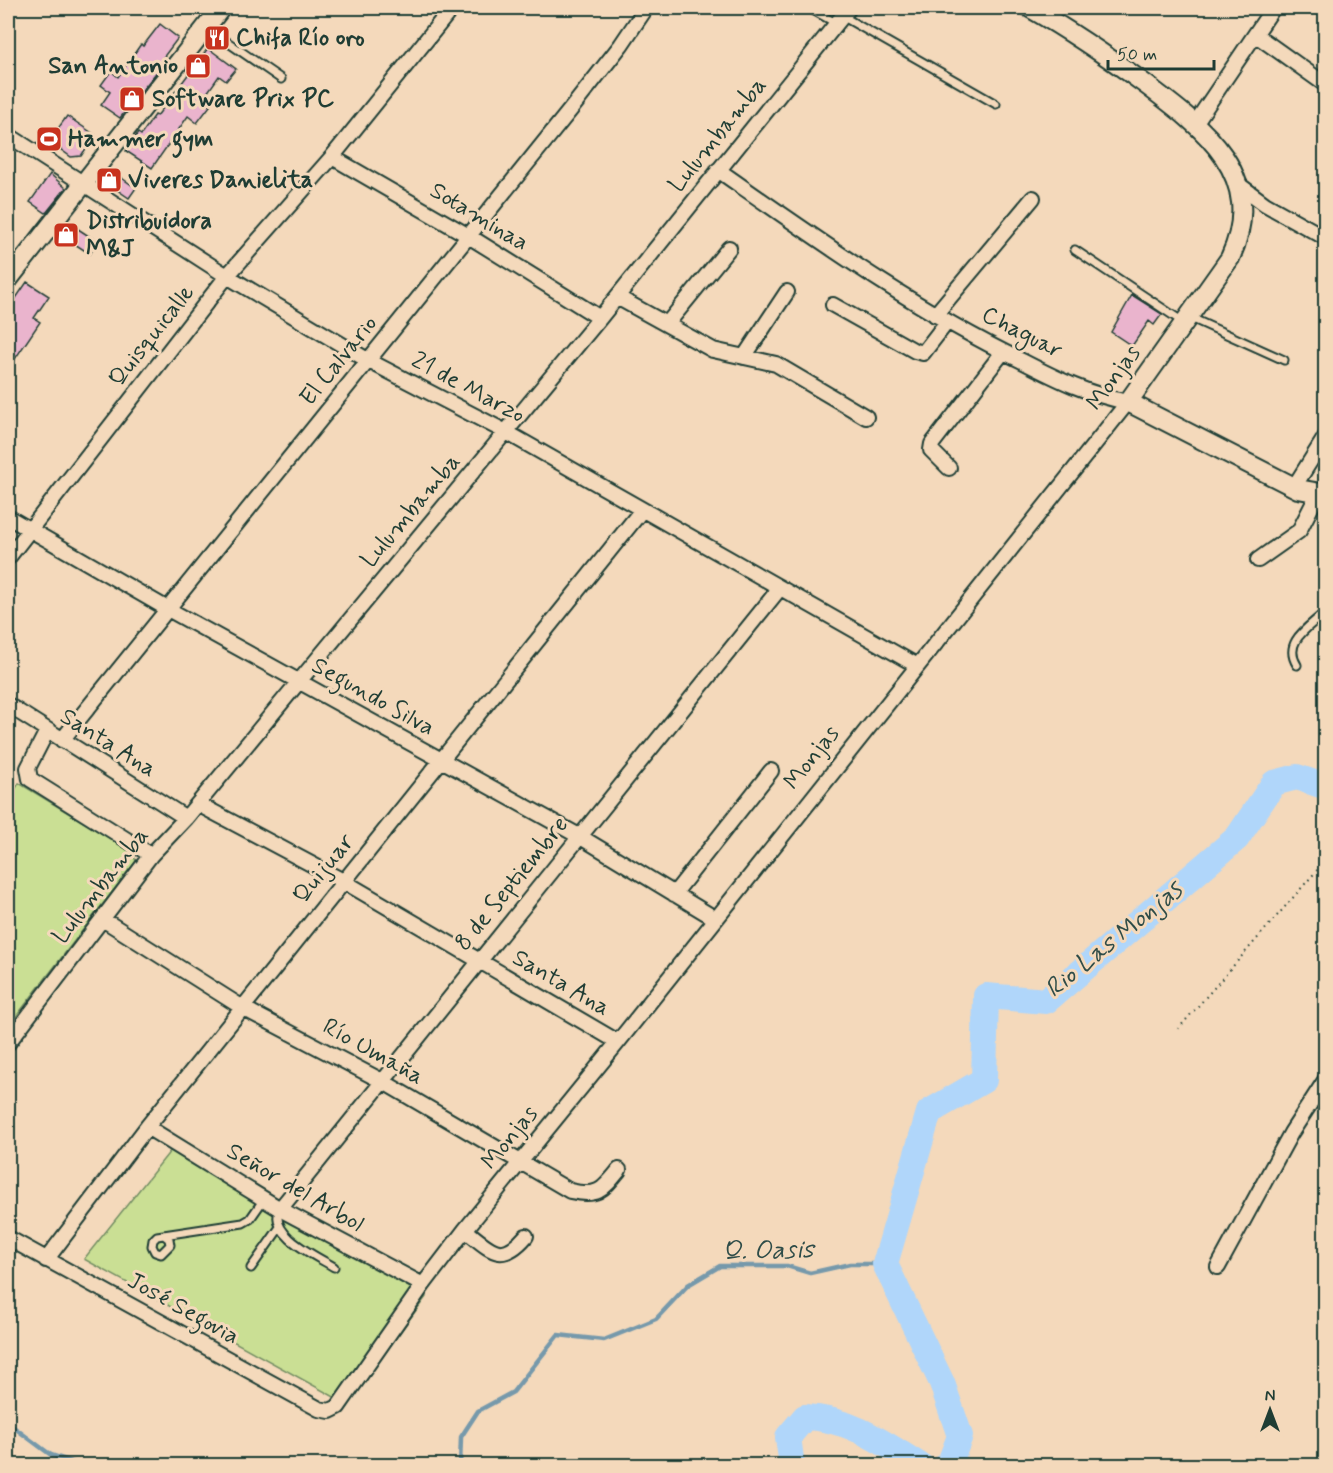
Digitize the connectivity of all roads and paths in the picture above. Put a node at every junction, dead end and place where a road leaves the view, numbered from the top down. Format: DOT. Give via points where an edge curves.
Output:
graph roads {
  1 [pos="221,8"];
  2 [pos="452,8"];
  3 [pos="646,8"];
  4 [pos="809,8"];
  5 [pos="1030,8"];
  6 [pos="1273,8"];
  7 [pos="842,16"];
  8 [pos="207,28"];
  9 [pos="1256,35"];
  10 [pos="281,79"];
  11 [pos="1326,85"];
  12 [pos="996,104"];
  13 [pos="1196,122"];
  14 [pos="8,135"];
  15 [pos="332,157"];
  16 [pos="718,170"];
  17 [pos="83,184"];
  18 [pos="1238,184"];
  19 [pos="1033,198"];
  20 [pos="467,235"];
  21 [pos="1326,238"];
  22 [pos="729,248"];
  23 [pos="1075,250"];
  24 [pos="227,276"];
  25 [pos="8,280"];
  26 [pos="787,292"];
  27 [pos="617,297"];
  28 [pos="832,305"];
  29 [pos="600,318"];
  30 [pos="941,318"];
  31 [pos="1185,319"];
  32 [pos="667,324"];
  33 [pos="1002,352"];
  34 [pos="744,357"];
  35 [pos="1284,360"];
  36 [pos="369,361"];
  37 [pos="1128,402"];
  38 [pos="867,417"];
  39 [pos="506,432"];
  40 [pos="1326,436"];
  41 [pos="949,468"];
  42 [pos="1294,487"];
  43 [pos="1322,494"];
  44 [pos="642,510"];
  45 [pos="8,517"];
  46 [pos="29,530"];
  47 [pos="8,558"];
  48 [pos="1258,560"];
  49 [pos="780,588"];
  50 [pos="166,608"];
  51 [pos="1326,611"];
  52 [pos="916,665"];
  53 [pos="1297,665"];
  54 [pos="299,682"];
  55 [pos="8,705"];
  56 [pos="47,731"];
  57 [pos="62,740"];
  58 [pos="442,760"];
  59 [pos="771,771"];
  60 [pos="198,804"];
  61 [pos="186,818"];
  62 [pos="579,836"];
  63 [pos="151,855"];
  64 [pos="1326,860"];
  65 [pos="343,881"];
  66 [pos="674,894"];
  67 [pos="716,919"];
  68 [pos="104,920"];
  69 [pos="479,961"];
  70 [pos="243,1008"];
  71 [pos="1178,1029"];
  72 [pos="618,1042"];
  73 [pos="8,1043"];
  74 [pos="1326,1079"];
  75 [pos="382,1081"];
  76 [pos="147,1127"];
  77 [pos="521,1162"];
  78 [pos="619,1170"];
  79 [pos="264,1199"];
  80 [pos="280,1209"];
  81 [pos="280,1227"];
  82 [pos="465,1230"];
  83 [pos="164,1235"];
  84 [pos="526,1236"];
  85 [pos="8,1238"];
  86 [pos="46,1260"];
  87 [pos="334,1267"];
  88 [pos="1218,1267"];
  89 [pos="251,1268"];
  90 [pos="423,1285"];
  91 [pos="338,1407"];
  1 -- 8 [label="street"];
  2 -- 15 [label="street, Quisquicalle"];
  3 -- 20 [label="street, El Calvario" via="621,45"];
  4 -- 7 [label="lane"];
  5 -- 13 [label="street, Monjas" via="1090,43"];
  6 -- 9 [label="street"];
  7 -- 12 [label="lane"];
  7 -- 16 [label="street, Lulumbamba"];
  8 -- 10 [label="lane"];
  8 -- 17 [label="street"];
  9 -- 11 [label="street"];
  9 -- 13 [label="street"];
  13 -- 18 [label="street, Monjas" via="1221,149"];
  14 -- 17 [label="street, 21 de Marzo"];
  15 -- 20 [label="street, Sotaminaa"];
  15 -- 24 [label="street, Quisquicalle"];
  16 -- 27 [label="street, Lulumbamba"];
  16 -- 30 [label="street, Chaguar" via="848,261"];
  17 -- 24 [label="street, 21 de Marzo"];
  17 -- 25 [label="street"];
  18 -- 21 [label="street"];
  18 -- 31 [label="street, Monjas" via="1240,236 1230,258"];
  19 -- 30 [label="street"];
  20 -- 29 [label="street, Sotaminaa"];
  20 -- 36 [label="street, El Calvario"];
  22 -- 32 [label="street"];
  23 -- 31 [label="lane"];
  24 -- 36 [label="street, 21 de Marzo"];
  24 -- 46 [label="street, Quisquicalle"];
  26 -- 34 [label="street"];
  27 -- 29 [label="street, Lulumbamba"];
  27 -- 32 [label="street"];
  28 -- 30 [label="street" via="922,353"];
  29 -- 39 [label="street, Lulumbamba"];
  30 -- 33 [label="street, Chaguar"];
  31 -- 35 [label="lane"];
  31 -- 37 [label="street, Monjas"];
  32 -- 34 [label="street" via="713,350"];
  33 -- 37 [label="street, Chaguar" via="1086,393"];
  33 -- 41 [label="street" via="932,444 933,454"];
  34 -- 38 [label="street" via="776,364"];
  36 -- 39 [label="street, 21 de Marzo"];
  36 -- 50 [label="street, El Calvario"];
  37 -- 42 [label="street, Chaguar"];
  37 -- 52 [label="street, Monjas"];
  39 -- 44 [label="street, 21 de Marzo"];
  39 -- 54 [label="street, Lulumbamba"];
  40 -- 42 [label="street"];
  42 -- 43 [label="street, Chaguar"];
  43 -- 48 [label="street" via="1299,531"];
  44 -- 49 [label="street, 21 de Marzo"];
  44 -- 58 [label="street, Quijuar"];
  45 -- 46 [label="street, Segundo Silva"];
  46 -- 47 [label="street, Quisquicalle"];
  46 -- 50 [label="street, Segundo Silva"];
  49 -- 52 [label="street, 21 de Marzo"];
  49 -- 62 [label="street, 8 de Septiembre"];
  50 -- 54 [label="street, Segundo Silva"];
  50 -- 57 [label="street, El Calvario"];
  51 -- 53 [label="lane" via="1294,640 1291,649"];
  52 -- 67 [label="street, Monjas"];
  54 -- 58 [label="street, Segundo Silva"];
  54 -- 60 [label="street, Lulumbamba"];
  55 -- 56 [label="street, Santa Ana"];
  56 -- 57 [label="street, Santa Ana"];
  56 -- 63 [label="street" via="27,774 30,779"];
  57 -- 61 [label="street, Santa Ana"];
  58 -- 62 [label="street, Segundo Silva"];
  58 -- 65 [label="street, Quijuar"];
  59 -- 66 [label="street"];
  60 -- 61 [label="street, Lulumbamba"];
  60 -- 65 [label="street, Santa Ana"];
  61 -- 63 [label="street, Lulumbamba"];
  62 -- 66 [label="street, Segundo Silva"];
  62 -- 69 [label="street, 8 de Septiembre"];
  63 -- 68 [label="street, Lulumbamba"];
  64 -- 71 [label="path"];
  65 -- 69 [label="street, Santa Ana"];
  65 -- 70 [label="street, Quijuar"];
  66 -- 67 [label="street, Segundo Silva"];
  67 -- 72 [label="street, Monjas"];
  68 -- 70 [label="street, Río Umaña"];
  68 -- 73 [label="street, Lulumbamba"];
  69 -- 72 [label="street, Santa Ana"];
  69 -- 75 [label="street, 8 de Septiembre"];
  70 -- 75 [label="street, Río Umaña"];
  70 -- 76 [label="street, Quijuar"];
  72 -- 77 [label="street, Monjas"];
  74 -- 88 [label="street" via="1291,1133"];
  75 -- 77 [label="street, Río Umaña"];
  75 -- 80 [label="street, 8 de Septiembre"];
  76 -- 79 [label="street, Señor del Arbol"];
  76 -- 86 [label="street, Quijuar"];
  77 -- 78 [label="street, Río Umaña" via="582,1194 603,1189"];
  77 -- 82 [label="street, Monjas"];
  79 -- 80 [label="street, Señor del Arbol"];
  79 -- 83 [label="lane" via="243,1223"];
  80 -- 81 [label="lane" via="276,1216"];
  80 -- 90 [label="street, Señor del Arbol"];
  81 -- 87 [label="lane" via="299,1246"];
  81 -- 89 [label="lane"];
  82 -- 84 [label="street" via="503,1253 511,1252"];
  82 -- 90 [label="street, Monjas"];
  85 -- 86 [label="street, José Segovia"];
  86 -- 91 [label="street, José Segovia" via="319,1409"];
  90 -- 91 [label="street, Monjas"];
}
